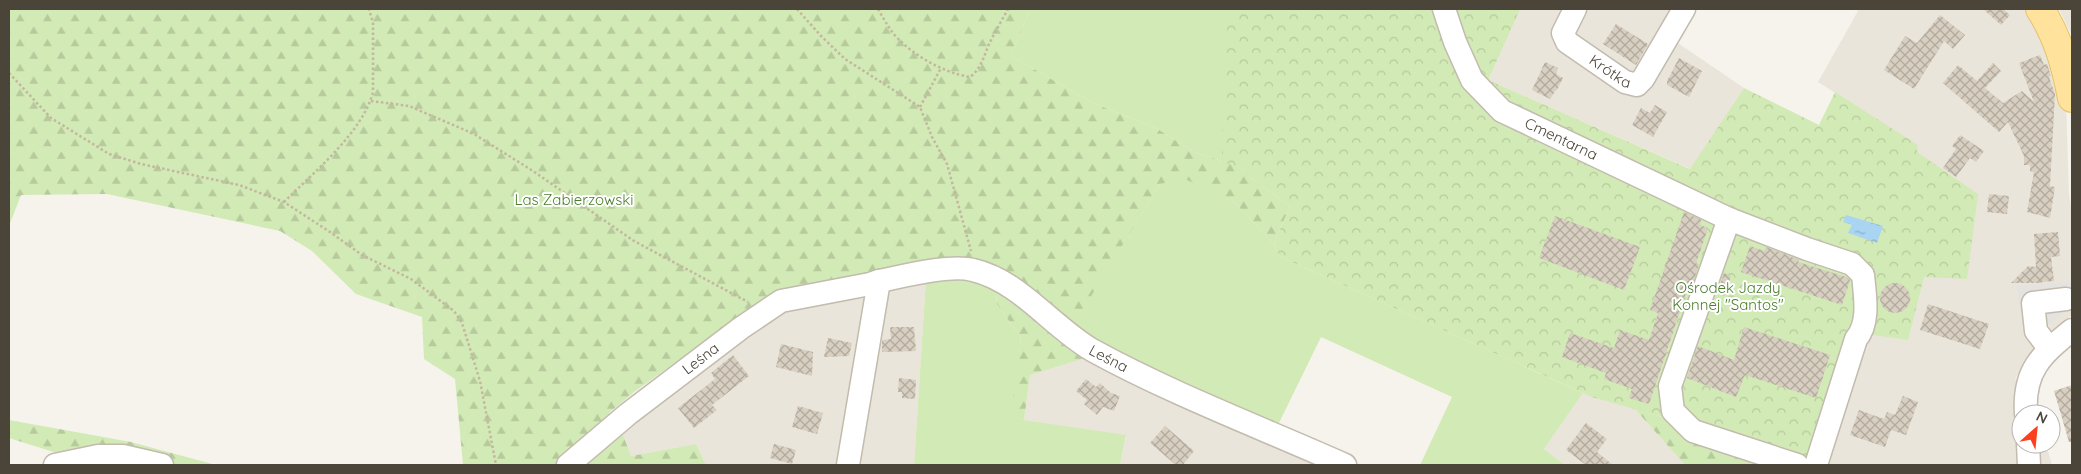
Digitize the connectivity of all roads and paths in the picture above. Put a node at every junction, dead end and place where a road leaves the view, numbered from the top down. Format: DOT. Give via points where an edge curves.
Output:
graph roads {
  1 [pos="369,9"];
  2 [pos="797,9"];
  3 [pos="878,9"];
  4 [pos="1008,9"];
  5 [pos="1444,9"];
  6 [pos="1575,9"];
  7 [pos="1684,9"];
  8 [pos="2040,9"];
  9 [pos="941,68"];
  10 [pos="9,72"];
  11 [pos="2072,98"];
  12 [pos="371,101"];
  13 [pos="920,107"];
  14 [pos="284,202"];
  15 [pos="1729,219"];
  16 [pos="978,271"];
  17 [pos="879,281"];
  18 [pos="2066,299"];
  19 [pos="762,314"];
  20 [pos="2072,330"];
  21 [pos="2049,348"];
  22 [pos="2025,404"];
  23 [pos="851,463"];
  24 [pos="55,465"];
  25 [pos="162,465"];
  26 [pos="496,465"];
  27 [pos="568,465"];
  28 [pos="1345,465"];
  29 [pos="1796,465"];
  30 [pos="1816,465"];
  1 -- 12 [label="path" via="372,23"];
  2 -- 13 [label="path" via="845,59"];
  3 -- 9 [label="path" via="891,31 915,53"];
  4 -- 9 [label="path" via="970,78"];
  5 -- 15 [label="street, Cmentarna" via="1472,80 1502,111"];
  6 -- 7 [label="street, Krótka" via="1563,33 1566,42 1624,82 1637,85"];
  8 -- 11 [label="main road" via="2064,56"];
  9 -- 13 [label="path"];
  10 -- 14 [label="path" via="51,118 109,154 239,185"];
  12 -- 14 [label="path" via="353,132"];
  12 -- 19 [label="path" via="409,106 474,134 634,241 744,298"];
  13 -- 16 [label="path" via="947,164"];
  14 -- 26 [label="path" via="362,255 410,280 454,310 462,323 480,381"];
  15 -- 29 [label="street" via="1670,386 1673,411 1693,431"];
  15 -- 30 [label="street, Cmentarna" via="1852,264 1863,275 1863,331 1856,339"];
  16 -- 17 [label="street, Leśna" via="952,268"];
  16 -- 28 [label="street, Leśna" via="994,276 1091,349 1174,390"];
  17 -- 19 [label="street, Leśna" via="781,301"];
  17 -- 23 [label="street"];
  18 -- 21 [label="street" via="2033,303 2036,331"];
  19 -- 27 [label="street, Leśna" via="635,408"];
  20 -- 21 [label="street"];
  21 -- 22 [label="street" via="2028,377"];
  24 -- 25 [label="street" via="98,456 123,456"];
}
